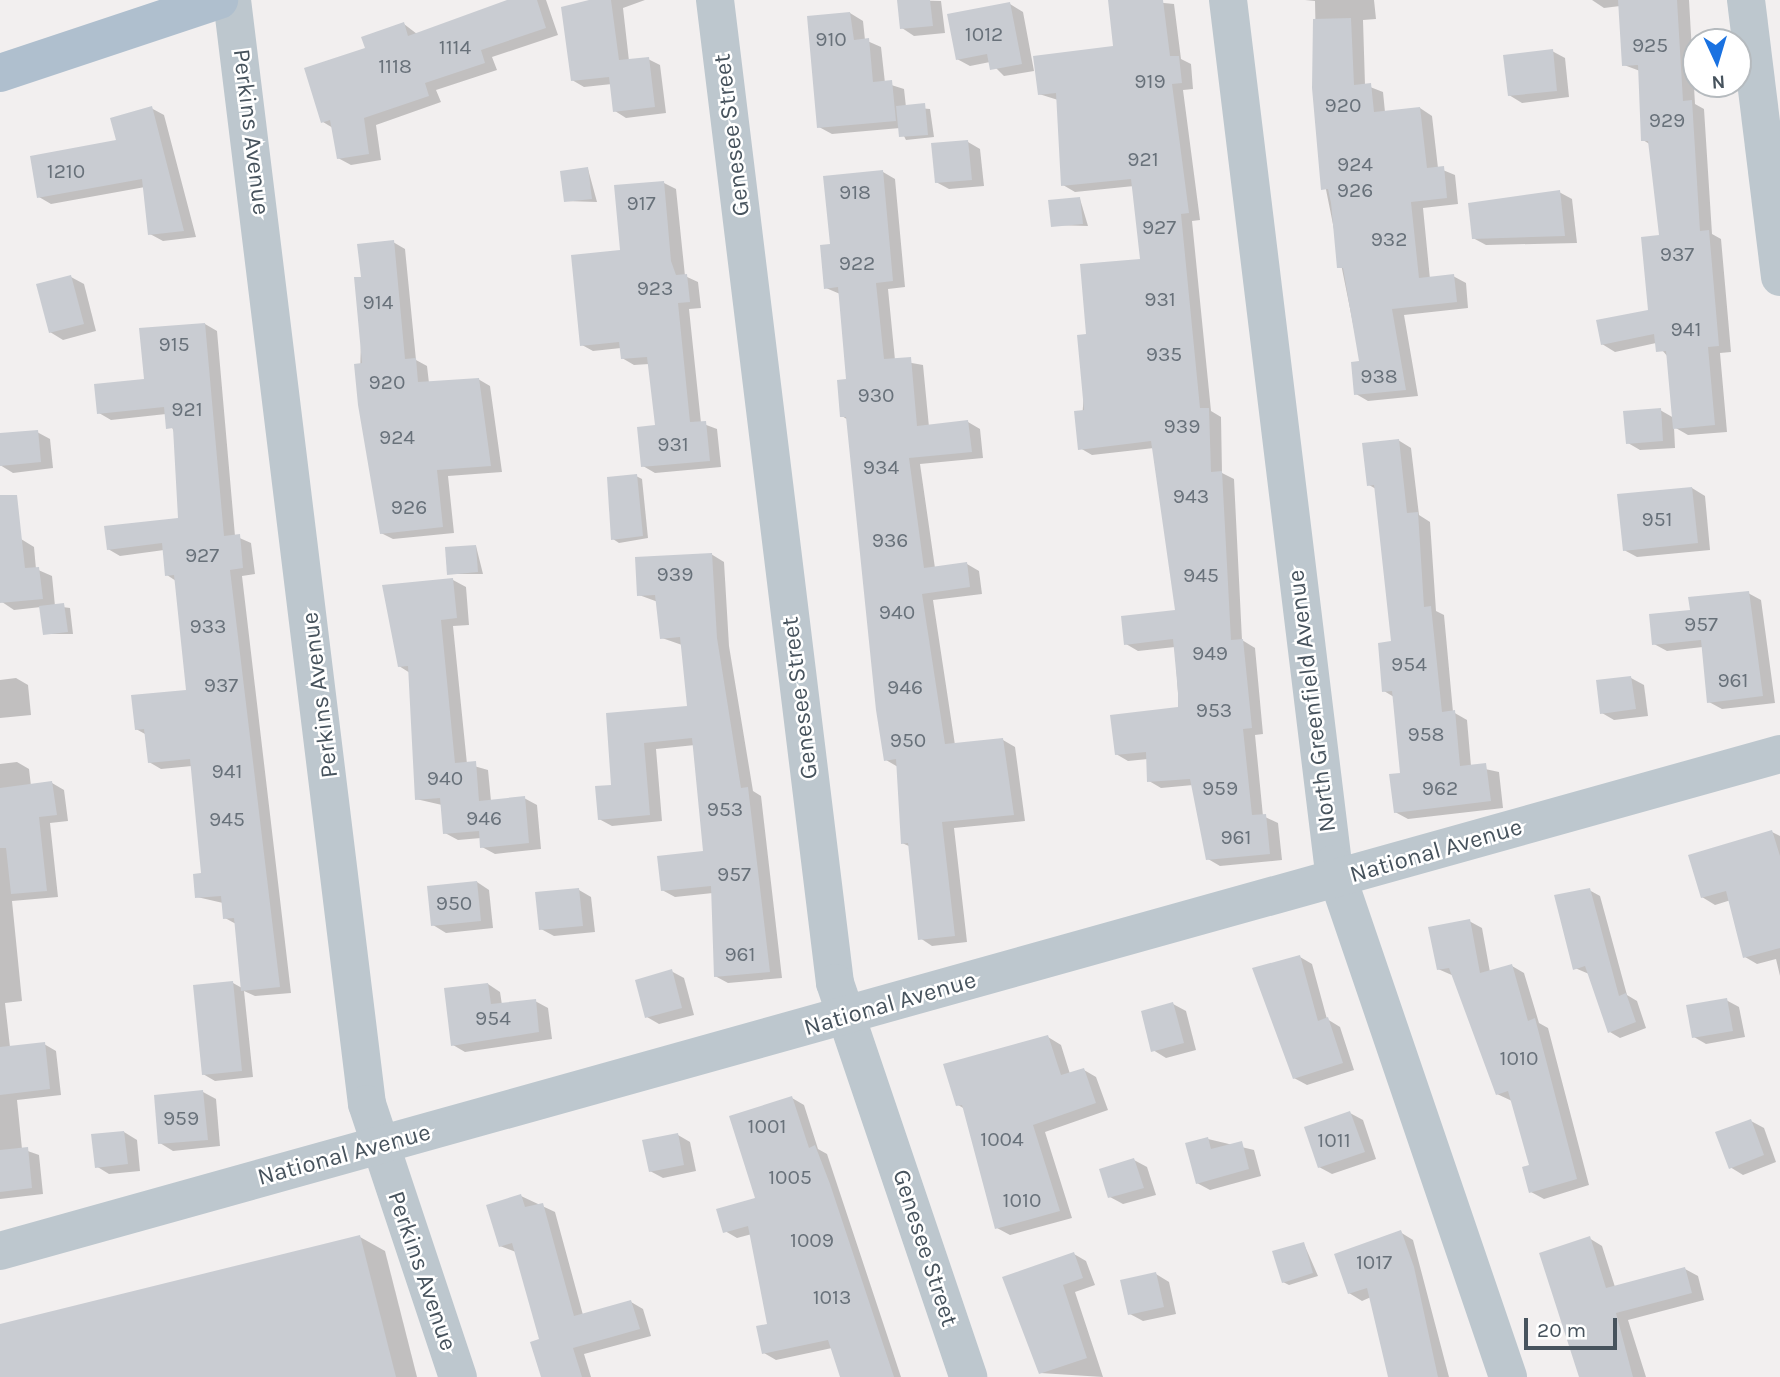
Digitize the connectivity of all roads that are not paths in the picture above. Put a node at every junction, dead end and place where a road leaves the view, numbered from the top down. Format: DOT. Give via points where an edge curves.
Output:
graph roads {
  1 [pos="219,0"];
  2 [pos="232,0"];
  3 [pos="715,0"];
  4 [pos="1228,0"];
  5 [pos="1746,0"];
  6 [pos="0,73"];
  7 [pos="1780,277"];
  8 [pos="1780,754"];
  9 [pos="1338,878"];
  10 [pos="845,1016"];
  11 [pos="378,1147"];
  12 [pos="0,1251"];
  13 [pos="458,1377"];
  14 [pos="968,1377"];
  15 [pos="1508,1377"];
  1 -- 6 [label="main road"];
  2 -- 11 [label="street, Perkins Avenue"];
  3 -- 10 [label="street, Genesee Street" via="835,983"];
  4 -- 9 [label="street, North Greenfield Avenue" via="1324,805"];
  5 -- 7 [label="street"];
  8 -- 9 [label="street, National Avenue"];
  9 -- 10 [label="street, National Avenue"];
  9 -- 15 [label="street, North Greenfield Avenue"];
  10 -- 11 [label="street, National Avenue"];
  10 -- 14 [label="street, Genesee Street"];
  11 -- 12 [label="street, National Avenue"];
  11 -- 13 [label="street, Perkins Avenue"];
}
